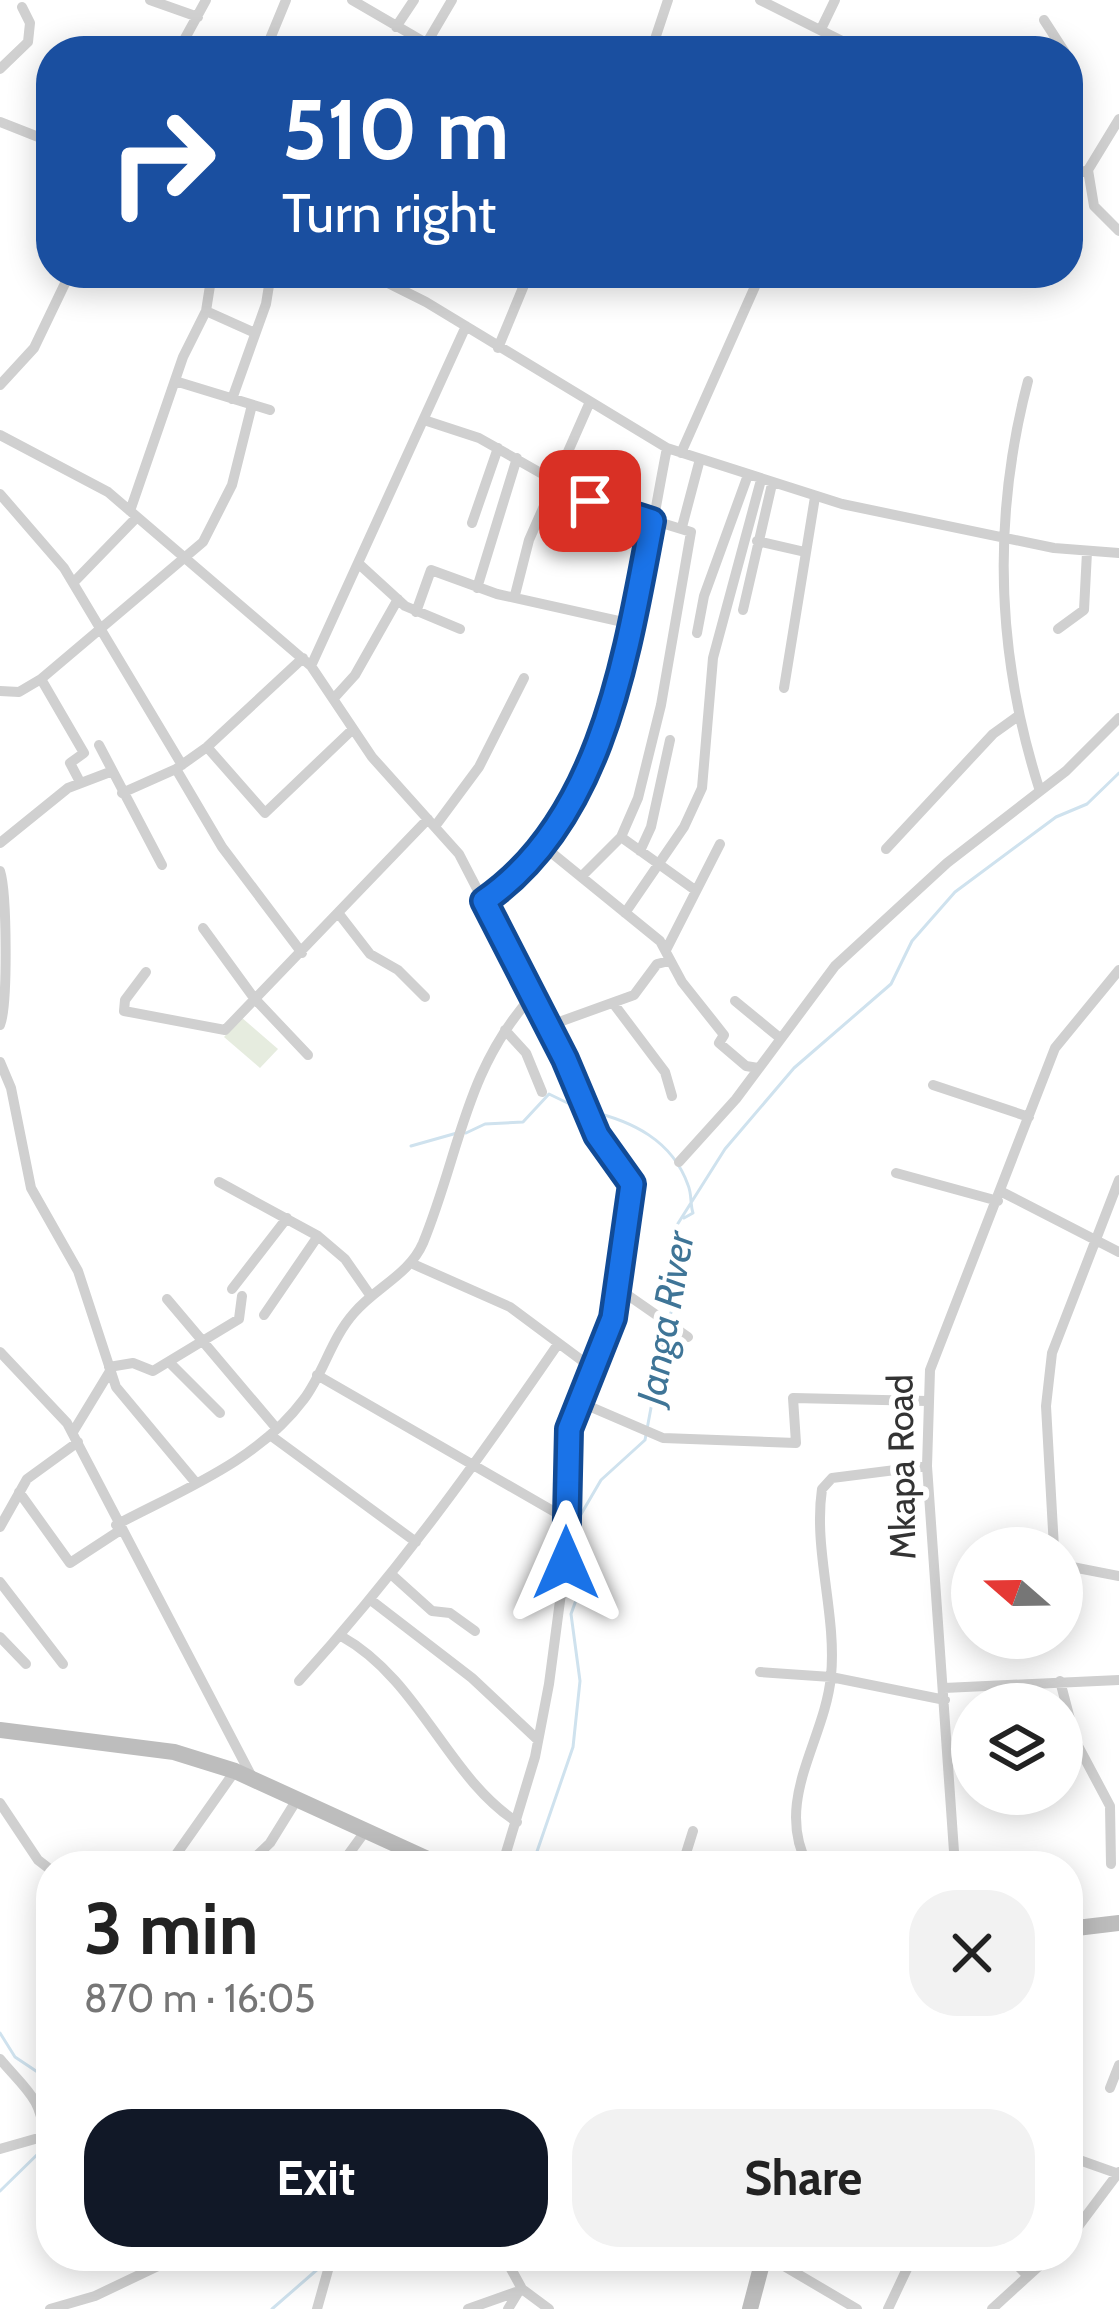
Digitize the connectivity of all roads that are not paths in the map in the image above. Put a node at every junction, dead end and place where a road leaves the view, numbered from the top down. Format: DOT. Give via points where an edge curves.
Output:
graph roads {
  1 [pos="150,0"];
  2 [pos="206,0"];
  3 [pos="286,0"];
  4 [pos="352,0"];
  5 [pos="413,0"];
  6 [pos="452,0"];
  7 [pos="668,0"];
  8 [pos="760,0"];
  9 [pos="835,0"];
  10 [pos="370,6"];
  11 [pos="22,8"];
  12 [pos="198,17"];
  13 [pos="1044,20"];
  14 [pos="396,27"];
  15 [pos="821,29"];
  16 [pos="187,36"];
  17 [pos="271,36"];
  18 [pos="409,36"];
  19 [pos="431,36"];
  20 [pos="656,36"];
  21 [pos="834,36"];
  22 [pos="1054,36"];
  23 [pos="0,69"];
  24 [pos="1119,119"];
  25 [pos="0,122"];
  26 [pos="36,136"];
  27 [pos="1088,170"];
  28 [pos="1083,172"];
  29 [pos="1119,231"];
  30 [pos="63,288"];
  31 [pos="210,288"];
  32 [pos="267,288"];
  33 [pos="396,288"];
  34 [pos="523,288"];
  35 [pos="754,288"];
  36 [pos="206,311"];
  37 [pos="466,326"];
  38 [pos="255,333"];
  39 [pos="497,348"];
  40 [pos="1028,381"];
  41 [pos="175,382"];
  42 [pos="0,385"];
  43 [pos="232,400"];
  44 [pos="589,404"];
  45 [pos="252,405"];
  46 [pos="270,410"];
  47 [pos="424,420"];
  48 [pos="0,436"];
  49 [pos="498,448"];
  50 [pos="667,448"];
  51 [pos="681,453"];
  52 [pos="517,458"];
  53 [pos="700,459"];
  54 [pos="760,480"];
  55 [pos="553,483"];
  56 [pos="0,494"];
  57 [pos="815,497"];
  58 [pos="133,514"];
  59 [pos="652,521"];
  60 [pos="472,523"];
  61 [pos="682,526"];
  62 [pos="1003,536"];
  63 [pos="758,541"];
  64 [pos="805,552"];
  65 [pos="1087,552"];
  66 [pos="1119,553"];
  67 [pos="190,557"];
  68 [pos="359,564"];
  69 [pos="73,583"];
  70 [pos="477,588"];
  71 [pos="514,595"];
  72 [pos="398,598"];
  73 [pos="743,610"];
  74 [pos="416,613"];
  75 [pos="632,624"];
  76 [pos="460,629"];
  77 [pos="1058,629"];
  78 [pos="99,631"];
  79 [pos="697,633"];
  80 [pos="307,662"];
  81 [pos="524,677"];
  82 [pos="41,679"];
  83 [pos="784,688"];
  84 [pos="0,691"];
  85 [pos="335,697"];
  86 [pos="1018,716"];
  87 [pos="1119,718"];
  88 [pos="353,729"];
  89 [pos="670,740"];
  90 [pos="99,745"];
  91 [pos="207,748"];
  92 [pos="179,767"];
  93 [pos="110,772"];
  94 [pos="80,782"];
  95 [pos="1039,788"];
  96 [pos="122,793"];
  97 [pos="432,822"];
  98 [pos="621,837"];
  99 [pos="0,843"];
  100 [pos="719,844"];
  101 [pos="542,845"];
  102 [pos="886,849"];
  103 [pos="640,851"];
  104 [pos="162,865"];
  105 [pos="658,866"];
  106 [pos="0,871"];
  107 [pos="581,878"];
  108 [pos="695,890"];
  109 [pos="484,901"];
  110 [pos="625,913"];
  111 [pos="339,914"];
  112 [pos="203,928"];
  113 [pos="302,953"];
  114 [pos="668,956"];
  115 [pos="1119,970"];
  116 [pos="146,972"];
  117 [pos="532,996"];
  118 [pos="254,998"];
  119 [pos="425,998"];
  120 [pos="735,1001"];
  121 [pos="614,1003"];
  122 [pos="0,1025"];
  123 [pos="548,1027"];
  124 [pos="505,1030"];
  125 [pos="780,1038"];
  126 [pos="308,1055"];
  127 [pos="0,1063"];
  128 [pos="758,1068"];
  129 [pos="933,1085"];
  130 [pos="542,1092"];
  131 [pos="672,1096"];
  132 [pos="1029,1117"];
  133 [pos="679,1162"];
  134 [pos="896,1173"];
  135 [pos="1119,1180"];
  136 [pos="219,1181"];
  137 [pos="1000,1197"];
  138 [pos="287,1218"];
  139 [pos="318,1236"];
  140 [pos="1097,1239"];
  141 [pos="1119,1252"];
  142 [pos="413,1264"];
  143 [pos="619,1289"];
  144 [pos="370,1295"];
  145 [pos="167,1299"];
  146 [pos="264,1316"];
  147 [pos="688,1337"];
  148 [pos="206,1340"];
  149 [pos="558,1344"];
  150 [pos="0,1352"];
  151 [pos="171,1364"];
  152 [pos="592,1368"];
  153 [pos="110,1369"];
  154 [pos="317,1375"];
  155 [pos="927,1400"];
  156 [pos="578,1401"];
  157 [pos="220,1413"];
  158 [pos="273,1432"];
  159 [pos="76,1437"];
  160 [pos="479,1464"];
  161 [pos="927,1466"];
  162 [pos="196,1483"];
  163 [pos="19,1492"];
  164 [pos="567,1519"];
  165 [pos="0,1527"];
  166 [pos="1053,1527"];
  167 [pos="118,1528"];
  168 [pos="416,1542"];
  169 [pos="1083,1569"];
  170 [pos="392,1575"];
  171 [pos="1119,1576"];
  172 [pos="0,1582"];
  173 [pos="372,1601"];
  174 [pos="475,1631"];
  175 [pos="341,1636"];
  176 [pos="0,1637"];
  177 [pos="26,1664"];
  178 [pos="63,1664"];
  179 [pos="760,1672"];
  180 [pos="831,1677"];
  181 [pos="1119,1679"];
  182 [pos="1060,1681"];
  183 [pos="299,1682"];
  184 [pos="945,1694"];
  185 [pos="0,1730"];
  186 [pos="538,1740"];
  187 [pos="235,1771"];
  188 [pos="255,1782"];
  189 [pos="296,1801"];
  190 [pos="0,1803"];
  191 [pos="517,1822"];
  192 [pos="693,1831"];
  193 [pos="364,1833"];
  194 [pos="178,1851"];
  195 [pos="262,1851"];
  196 [pos="351,1851"];
  197 [pos="407,1851"];
  198 [pos="507,1851"];
  199 [pos="687,1851"];
  200 [pos="801,1851"];
  201 [pos="955,1851"];
  202 [pos="36,1858"];
  203 [pos="1111,1864"];
  204 [pos="1119,1923"];
  205 [pos="1083,1927"];
  206 [pos="0,2059"];
  207 [pos="1119,2065"];
  208 [pos="1111,2088"];
  209 [pos="36,2099"];
  210 [pos="0,2138"];
  211 [pos="36,2140"];
  212 [pos="23,2142"];
  213 [pos="0,2149"];
  214 [pos="1083,2161"];
  215 [pos="1118,2173"];
  216 [pos="1083,2219"];
  217 [pos="148,2271"];
  218 [pos="327,2271"];
  219 [pos="510,2271"];
  220 [pos="760,2271"];
  221 [pos="791,2271"];
  222 [pos="906,2271"];
  223 [pos="1023,2271"];
  224 [pos="1034,2271"];
  225 [pos="1028,2276"];
  226 [pos="519,2291"];
  227 [pos="316,2306"];
  228 [pos="50,2309"];
  229 [pos="302,2309"];
  230 [pos="468,2309"];
  231 [pos="508,2309"];
  232 [pos="549,2309"];
  233 [pos="749,2309"];
  234 [pos="857,2309"];
  235 [pos="888,2309"];
  236 [pos="992,2309"];
  1 -- 12 [label="street"];
  2 -- 12 [label="street"];
  3 -- 17 [label="street"];
  4 -- 10 [label="street"];
  5 -- 14 [label="street"];
  6 -- 19 [label="street"];
  7 -- 20 [label="street"];
  8 -- 15 [label="street"];
  9 -- 15 [label="street"];
  10 -- 14 [label="street"];
  11 -- 23 [label="street" via="28,42"];
  12 -- 16 [label="street"];
  13 -- 22 [label="street"];
  14 -- 18 [label="street"];
  15 -- 21 [label="street"];
  24 -- 27 [label="street"];
  25 -- 26 [label="street"];
  27 -- 28 [label="street"];
  27 -- 29 [label="street" via="1094,206"];
  30 -- 42 [label="street" via="34,348"];
  31 -- 36 [label="street"];
  32 -- 38 [label="street"];
  33 -- 37 [label="street"];
  34 -- 39 [label="street"];
  35 -- 51 [label="street"];
  36 -- 38 [label="street"];
  36 -- 41 [label="street"];
  37 -- 39 [label="street"];
  37 -- 47 [label="street"];
  38 -- 43 [label="street"];
  39 -- 44 [label="street"];
  40 -- 62 [label="street" via="1008,463"];
  41 -- 43 [label="street"];
  41 -- 58 [label="street"];
  43 -- 45 [label="street"];
  44 -- 50 [label="street"];
  44 -- 55 [label="street"];
  45 -- 46 [label="street"];
  45 -- 67 [label="street" via="229,493"];
  47 -- 49 [label="street"];
  47 -- 68 [label="street"];
  48 -- 58 [label="street" via="85,478"];
  49 -- 52 [label="street"];
  49 -- 60 [label="street"];
  50 -- 51 [label="street"];
  50 -- 59 [label="street"];
  51 -- 53 [label="street"];
  52 -- 55 [label="street"];
  52 -- 70 [label="street"];
  53 -- 54 [label="street"];
  53 -- 61 [label="street"];
  54 -- 57 [label="street"];
  54 -- 63 [label="street"];
  54 -- 79 [label="street" via="704,596"];
  54 -- 105 [label="street" via="715,646 702,788"];
  55 -- 59 [label="street"];
  55 -- 71 [label="street"];
  56 -- 69 [label="street"];
  57 -- 62 [label="street"];
  57 -- 64 [label="street"];
  58 -- 67 [label="street"];
  58 -- 69 [label="street"];
  59 -- 61 [label="street"];
  59 -- 75 [label="street"];
  61 -- 98 [label="street" via="692,534 662,705"];
  62 -- 65 [label="street"];
  62 -- 86 [label="street"];
  63 -- 64 [label="street"];
  63 -- 73 [label="street"];
  64 -- 83 [label="street"];
  65 -- 66 [label="street"];
  65 -- 77 [label="street" via="1086,606"];
  67 -- 78 [label="street"];
  67 -- 80 [label="street"];
  68 -- 72 [label="street"];
  68 -- 80 [label="street"];
  69 -- 78 [label="street"];
  70 -- 71 [label="street"];
  70 -- 74 [label="street" via="431,570"];
  71 -- 75 [label="street"];
  72 -- 74 [label="street"];
  72 -- 85 [label="street"];
  74 -- 76 [label="street"];
  75 -- 101 [label="street" via="599,736"];
  78 -- 82 [label="street"];
  78 -- 92 [label="street"];
  80 -- 85 [label="street"];
  80 -- 91 [label="street"];
  81 -- 97 [label="street" via="479,767"];
  82 -- 84 [label="street" via="19,692"];
  82 -- 94 [label="street" via="84,753 70,763"];
  85 -- 88 [label="street"];
  86 -- 95 [label="street"];
  86 -- 102 [label="street"];
  87 -- 95 [label="street"];
  88 -- 91 [label="street" via="265,813"];
  88 -- 97 [label="street"];
  89 -- 103 [label="street"];
  90 -- 93 [label="street"];
  91 -- 92 [label="street"];
  92 -- 96 [label="street"];
  92 -- 113 [label="street" via="222,847"];
  93 -- 94 [label="street"];
  93 -- 96 [label="street"];
  94 -- 99 [label="street"];
  95 -- 125 [label="street" via="835,966"];
  96 -- 104 [label="street"];
  97 -- 109 [label="street"];
  97 -- 111 [label="street"];
  98 -- 103 [label="street"];
  98 -- 107 [label="street"];
  100 -- 108 [label="street"];
  101 -- 107 [label="street"];
  101 -- 109 [label="street"];
  103 -- 105 [label="street"];
  105 -- 108 [label="street"];
  105 -- 110 [label="street"];
  106 -- 122 [label="street" via="8,913"];
  107 -- 110 [label="street"];
  108 -- 114 [label="street"];
  109 -- 117 [label="street"];
  110 -- 114 [label="street"];
  111 -- 113 [label="street"];
  111 -- 119 [label="street" via="370,954"];
  112 -- 118 [label="street"];
  113 -- 118 [label="street"];
  114 -- 121 [label="street" via="642,990"];
  114 -- 128 [label="street" via="724,1035 719,1043"];
  115 -- 132 [label="street, Mkapa Road" via="1054,1048"];
  116 -- 118 [label="street" via="124,1011 215,1032"];
  117 -- 123 [label="street"];
  117 -- 124 [label="street"];
  118 -- 126 [label="street"];
  120 -- 125 [label="street"];
  121 -- 123 [label="street"];
  121 -- 131 [label="street"];
  123 -- 143 [label="street" via="585,1111 632,1184"];
  124 -- 130 [label="street" via="526,1053"];
  124 -- 142 [label="street" via="480,1068"];
  125 -- 128 [label="street"];
  127 -- 153 [label="street" via="28,1180 78,1271"];
  128 -- 133 [label="street"];
  129 -- 132 [label="street"];
  132 -- 137 [label="street, Mkapa Road"];
  134 -- 137 [label="street"];
  135 -- 140 [label="street"];
  136 -- 138 [label="street"];
  137 -- 140 [label="street"];
  137 -- 155 [label="street, Mkapa Road" via="939,1337"];
  138 -- 139 [label="street"];
  138 -- 148 [label="street" via="237,1293 239,1319"];
  139 -- 144 [label="street"];
  139 -- 146 [label="street"];
  140 -- 141 [label="street"];
  140 -- 166 [label="street" via="1060,1325 1047,1383"];
  142 -- 144 [label="street"];
  142 -- 149 [label="street" via="509,1307"];
  143 -- 147 [label="street"];
  143 -- 152 [label="street"];
  144 -- 154 [label="street"];
  145 -- 148 [label="street"];
  148 -- 151 [label="street"];
  148 -- 158 [label="street"];
  149 -- 152 [label="street"];
  149 -- 160 [label="street"];
  150 -- 159 [label="street"];
  151 -- 153 [label="street"];
  151 -- 157 [label="street"];
  152 -- 156 [label="street"];
  153 -- 159 [label="street"];
  153 -- 162 [label="street" via="121,1395"];
  154 -- 158 [label="street"];
  154 -- 160 [label="street"];
  155 -- 156 [label="street" via="793,1398 796,1443 712,1444 656,1434"];
  155 -- 161 [label="street, Mkapa Road"];
  156 -- 164 [label="street" via="567,1440"];
  158 -- 162 [label="street"];
  158 -- 168 [label="street"];
  159 -- 163 [label="street"];
  159 -- 167 [label="street"];
  160 -- 164 [label="street"];
  160 -- 168 [label="street"];
  161 -- 180 [label="street" via="825,1482"];
  161 -- 184 [label="street, Mkapa Road"];
  162 -- 167 [label="street"];
  163 -- 165 [label="street"];
  163 -- 167 [label="street" via="70,1563"];
  164 -- 186 [label="street"];
  167 -- 188 [label="street"];
  168 -- 170 [label="street"];
  169 -- 171 [label="street"];
  170 -- 173 [label="street"];
  170 -- 174 [label="street" via="432,1611 450,1612"];
  172 -- 178 [label="street"];
  173 -- 175 [label="street"];
  173 -- 186 [label="street"];
  175 -- 183 [label="street"];
  175 -- 191 [label="street" via="422,1709 490,1801"];
  176 -- 177 [label="street"];
  179 -- 180 [label="street"];
  180 -- 184 [label="street"];
  180 -- 200 [label="street" via="797,1790"];
  181 -- 182 [label="street"];
  182 -- 184 [label="street"];
  182 -- 203 [label="street" via="1076,1742 1110,1806"];
  184 -- 201 [label="street, Mkapa Road"];
  185 -- 187 [label="street" via="137,1744"];
  186 -- 191 [label="street"];
  187 -- 188 [label="street"];
  187 -- 194 [label="street"];
  188 -- 189 [label="street"];
  189 -- 193 [label="street"];
  189 -- 195 [label="street"];
  190 -- 202 [label="street"];
  191 -- 198 [label="street"];
  192 -- 199 [label="street"];
  193 -- 196 [label="street"];
  193 -- 197 [label="street"];
  204 -- 205 [label="street"];
  206 -- 209 [label="street"];
  207 -- 208 [label="street"];
  210 -- 212 [label="street"];
  211 -- 212 [label="street"];
  212 -- 213 [label="street"];
  214 -- 215 [label="street"];
  215 -- 216 [label="street"];
  217 -- 228 [label="street"];
  218 -- 227 [label="street"];
  219 -- 226 [label="street"];
  220 -- 233 [label="street"];
  221 -- 234 [label="street"];
  222 -- 235 [label="street"];
  223 -- 225 [label="street"];
  224 -- 225 [label="street"];
  225 -- 236 [label="street"];
  226 -- 230 [label="street"];
  226 -- 231 [label="street"];
  226 -- 232 [label="street"];
  227 -- 229 [label="street"];
}
